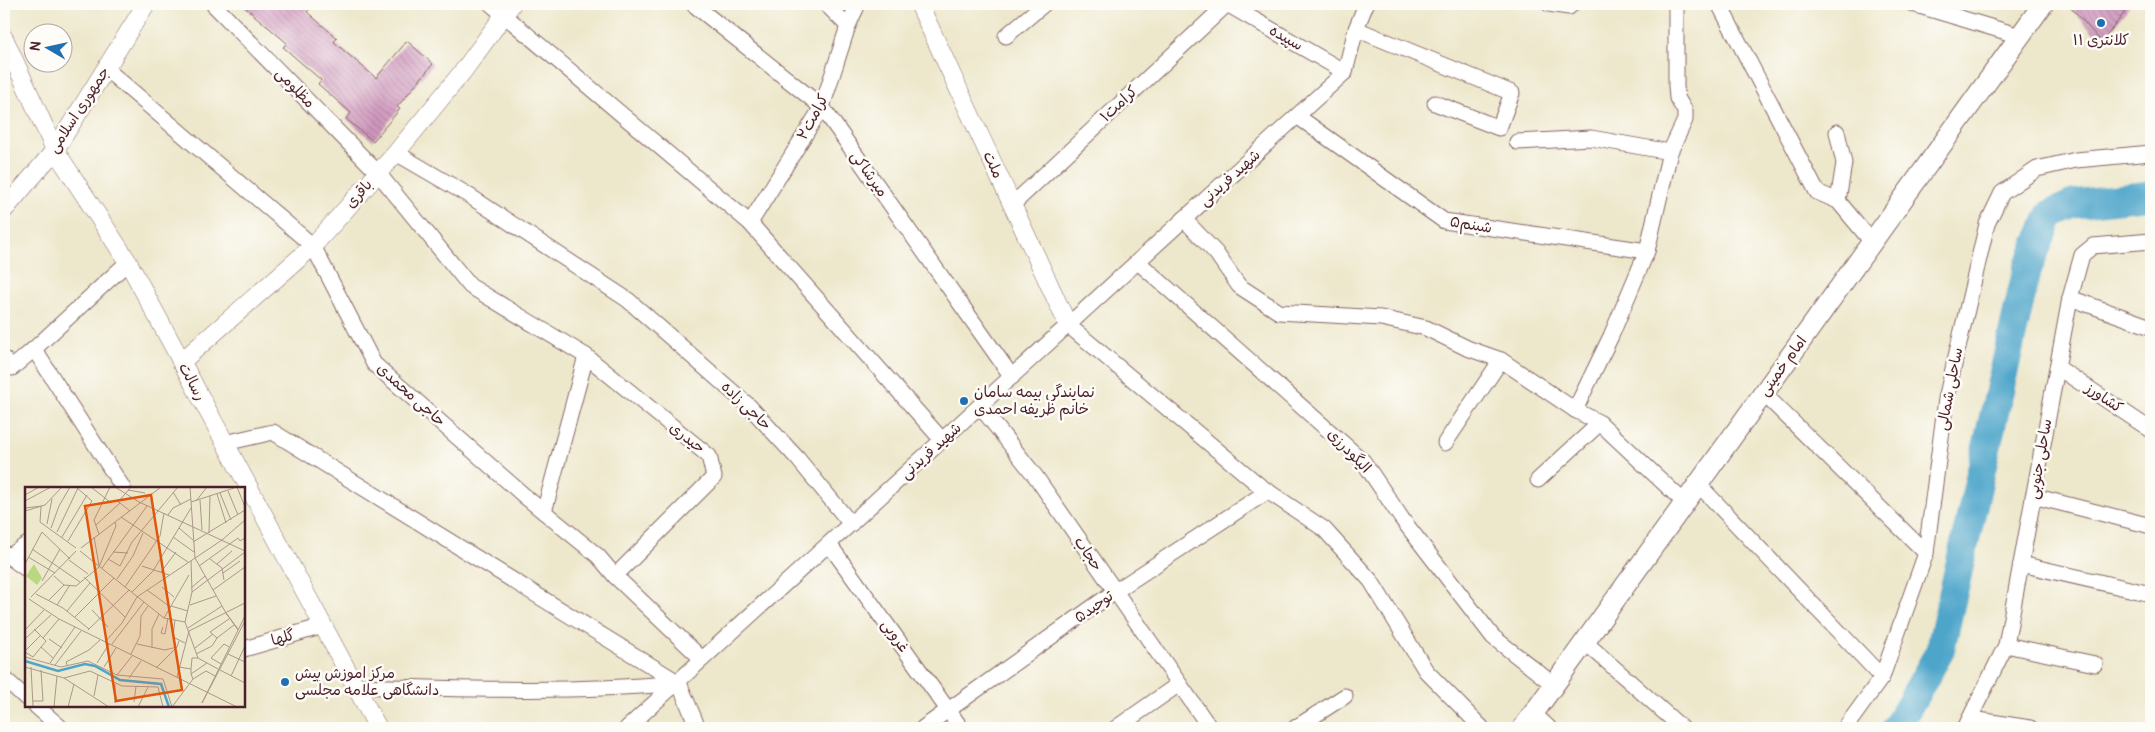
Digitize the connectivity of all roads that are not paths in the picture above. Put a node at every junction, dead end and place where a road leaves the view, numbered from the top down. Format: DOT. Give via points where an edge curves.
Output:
graph roads {
  1 [pos="146,4"];
  2 [pos="213,4"];
  3 [pos="693,4"];
  4 [pos="826,4"];
  5 [pos="858,4"];
  6 [pos="919,4"];
  7 [pos="1044,4"];
  8 [pos="1227,4"];
  9 [pos="1366,4"];
  10 [pos="1549,4"];
  11 [pos="1572,4"];
  12 [pos="1676,4"];
  13 [pos="1719,4"];
  14 [pos="1913,4"];
  15 [pos="2043,4"];
  16 [pos="502,7"];
  17 [pos="848,26"];
  18 [pos="1356,29"];
  19 [pos="1006,36"];
  20 [pos="2020,36"];
  21 [pos="4,38"];
  22 [pos="106,69"];
  23 [pos="1345,72"];
  24 [pos="1435,103"];
  25 [pos="822,107"];
  26 [pos="1297,116"];
  27 [pos="1837,132"];
  28 [pos="1517,142"];
  29 [pos="55,150"];
  30 [pos="1670,152"];
  31 [pos="396,153"];
  32 [pos="2151,153"];
  33 [pos="378,172"];
  34 [pos="1838,201"];
  35 [pos="1012,205"];
  36 [pos="4,210"];
  37 [pos="1184,220"];
  38 [pos="750,223"];
  39 [pos="2151,241"];
  40 [pos="1872,242"];
  41 [pos="313,246"];
  42 [pos="1647,251"];
  43 [pos="128,262"];
  44 [pos="1138,262"];
  45 [pos="2070,298"];
  46 [pos="1068,325"];
  47 [pos="2151,327"];
  48 [pos="34,349"];
  49 [pos="586,356"];
  50 [pos="4,359"];
  51 [pos="1501,360"];
  52 [pos="181,362"];
  53 [pos="2057,366"];
  54 [pos="1012,377"];
  55 [pos="1763,393"];
  56 [pos="980,406"];
  57 [pos="1575,410"];
  58 [pos="1600,423"];
  59 [pos="2151,430"];
  60 [pos="942,440"];
  61 [pos="225,443"];
  62 [pos="1445,443"];
  63 [pos="1538,480"];
  64 [pos="1698,484"];
  65 [pos="122,487"];
  66 [pos="1268,491"];
  67 [pos="2033,496"];
  68 [pos="1684,503"];
  69 [pos="544,512"];
  70 [pos="851,524"];
  71 [pos="2151,526"];
  72 [pos="829,544"];
  73 [pos="25,546"];
  74 [pos="1926,553"];
  75 [pos="6,555"];
  76 [pos="2021,564"];
  77 [pos="25,568"];
  78 [pos="615,576"];
  79 [pos="1114,592"];
  80 [pos="2151,594"];
  81 [pos="323,626"];
  82 [pos="1585,642"];
  83 [pos="2006,645"];
  84 [pos="245,649"];
  85 [pos="702,659"];
  86 [pos="2095,664"];
  87 [pos="1882,677"];
  88 [pos="4,678"];
  89 [pos="679,683"];
  90 [pos="1180,684"];
  91 [pos="1554,685"];
  92 [pos="355,686"];
  93 [pos="1345,696"];
  94 [pos="25,697"];
  95 [pos="37,707"];
  96 [pos="947,710"];
  97 [pos="1528,721"];
  98 [pos="1969,723"];
  99 [pos="62,728"];
  100 [pos="378,728"];
  101 [pos="627,728"];
  102 [pos="698,728"];
  103 [pos="923,728"];
  104 [pos="961,728"];
  105 [pos="1116,728"];
  106 [pos="1210,728"];
  107 [pos="1295,728"];
  108 [pos="1482,728"];
  109 [pos="1549,728"];
  110 [pos="1682,728"];
  111 [pos="1845,728"];
  112 [pos="2030,728"];
  1 -- 22 [label="street, جمهوری اسلامی"];
  2 -- 33 [label="street, مظلومی"];
  3 -- 25 [label="street, میرشاکی"];
  4 -- 17 [label="street"];
  5 -- 17 [label="street, کرامت۲"];
  6 -- 35 [label="street, ملت"];
  7 -- 19 [label="street"];
  8 -- 23 [label="street, سپیده"];
  8 -- 35 [label="street, کرامت۱"];
  9 -- 18 [label="street"];
  10 -- 11 [label="street" via="1569,7"];
  12 -- 30 [label="street" via="1676,86 1685,120"];
  13 -- 34 [label="street" via="1817,192"];
  14 -- 20 [label="street"];
  15 -- 20 [label="main road, امام خمینی"];
  16 -- 31 [label="street, باقری" via="464,70"];
  16 -- 38 [label="street"];
  17 -- 25 [label="street, کرامت۲"];
  18 -- 23 [label="street"];
  18 -- 24 [label="street" via="1512,93 1499,128"];
  20 -- 40 [label="main road, امام خمینی"];
  21 -- 29 [label="street, رسالت"];
  22 -- 29 [label="street, جمهوری اسلامی"];
  22 -- 41 [label="street, حاجی محمدی"];
  23 -- 26 [label="street, شهید فریدنی"];
  25 -- 38 [label="street, کرامت۲"];
  25 -- 54 [label="street, میرشاکی"];
  26 -- 37 [label="street, شهید فریدنی"];
  26 -- 42 [label="street, شبنم۵" via="1444,221"];
  27 -- 34 [label="street" via="1844,163"];
  28 -- 30 [label="street" via="1591,138"];
  29 -- 36 [label="street, جمهوری اسلامی"];
  29 -- 43 [label="street, رسالت"];
  30 -- 42 [label="street"];
  31 -- 33 [label="street, باقری"];
  31 -- 70 [label="street, حاجی زاده" via="468,195 628,300 750,407"];
  32 -- 74 [label="street, ساحلی شمالی" via="2076,160 2037,170 2002,193 1987,224 1946,400"];
  33 -- 41 [label="street, باقری"];
  33 -- 49 [label="street, مظلومی" via="470,286"];
  34 -- 40 [label="street"];
  35 -- 46 [label="street, ملت"];
  37 -- 44 [label="street, شهید فریدنی"];
  37 -- 51 [label="street" via="1216,253 1239,286 1279,312 1381,318 1426,328"];
  38 -- 60 [label="street"];
  39 -- 45 [label="street, ساحلی جنوبی" via="2093,246 2082,254"];
  40 -- 55 [label="main road, امام خمینی"];
  41 -- 52 [label="street, باقری"];
  41 -- 69 [label="street, حاجی محمدی" via="374,364"];
  42 -- 57 [label="street" via="1612,336"];
  43 -- 48 [label="street"];
  43 -- 52 [label="street, رسالت"];
  44 -- 46 [label="street, شهید فریدنی"];
  44 -- 91 [label="street, الیگودرزی" via="1363,461 1402,518 1494,637"];
  45 -- 47 [label="street"];
  45 -- 53 [label="street, ساحلی جنوبی"];
  46 -- 54 [label="street, شهید فریدنی"];
  46 -- 66 [label="street"];
  48 -- 50 [label="street" via="12,368"];
  48 -- 65 [label="street"];
  49 -- 69 [label="street"];
  49 -- 78 [label="street, حیدری" via="710,456 714,477"];
  51 -- 57 [label="street"];
  51 -- 62 [label="street"];
  52 -- 61 [label="street, رسالت"];
  53 -- 59 [label="street, کشاورز"];
  53 -- 67 [label="street, ساحلی جنوبی"];
  54 -- 56 [label="street, شهید فریدنی"];
  55 -- 64 [label="main road, امام خمینی"];
  55 -- 74 [label="street"];
  56 -- 60 [label="street, شهید فریدنی"];
  56 -- 79 [label="street, حجاب" via="1036,477"];
  57 -- 58 [label="street"];
  58 -- 63 [label="street"];
  58 -- 68 [label="street"];
  60 -- 70 [label="street, شهید فریدنی"];
  61 -- 81 [label="street, رسالت"];
  61 -- 89 [label="street" via="272,432"];
  64 -- 68 [label="main road, امام خمینی"];
  64 -- 87 [label="street"];
  66 -- 79 [label="street, توحید۵"];
  66 -- 108 [label="street" via="1324,529 1371,581 1426,672"];
  67 -- 71 [label="street"];
  67 -- 76 [label="street, ساحلی جنوبی"];
  68 -- 82 [label="main road, امام خمینی"];
  69 -- 78 [label="street, حاجی محمدی" via="598,556"];
  70 -- 72 [label="street, شهید فریدنی"];
  72 -- 85 [label="street, شهید فریدنی"];
  72 -- 96 [label="street, غروبی"];
  73 -- 75 [label="street"];
  74 -- 87 [label="street, ساحلی شمالی"];
  75 -- 77 [label="street"];
  76 -- 80 [label="street"];
  76 -- 83 [label="street, ساحلی جنوبی"];
  78 -- 85 [label="street, حاجی محمدی"];
  79 -- 90 [label="street, حجاب"];
  79 -- 96 [label="street, توحید۵"];
  81 -- 84 [label="street, گلها"];
  81 -- 92 [label="street, رسالت"];
  82 -- 91 [label="main road, امام خمینی"];
  82 -- 110 [label="street"];
  83 -- 86 [label="street"];
  83 -- 98 [label="street, ساحلی جنوبی"];
  85 -- 89 [label="street, شهید فریدنی"];
  87 -- 111 [label="street, ساحلی شمالی"];
  88 -- 94 [label="street"];
  89 -- 92 [label="street" via="545,691"];
  89 -- 101 [label="street, شهید فریدنی"];
  89 -- 102 [label="street"];
  90 -- 105 [label="street"];
  90 -- 106 [label="street, حجاب"];
  91 -- 97 [label="main road, امام خمینی"];
  92 -- 100 [label="street, رسالت"];
  93 -- 107 [label="street"];
  95 -- 99 [label="street"];
  96 -- 103 [label="street, توحید۵"];
  96 -- 104 [label="street, غروبی"];
  97 -- 109 [label="street"];
  98 -- 112 [label="street"];
}
